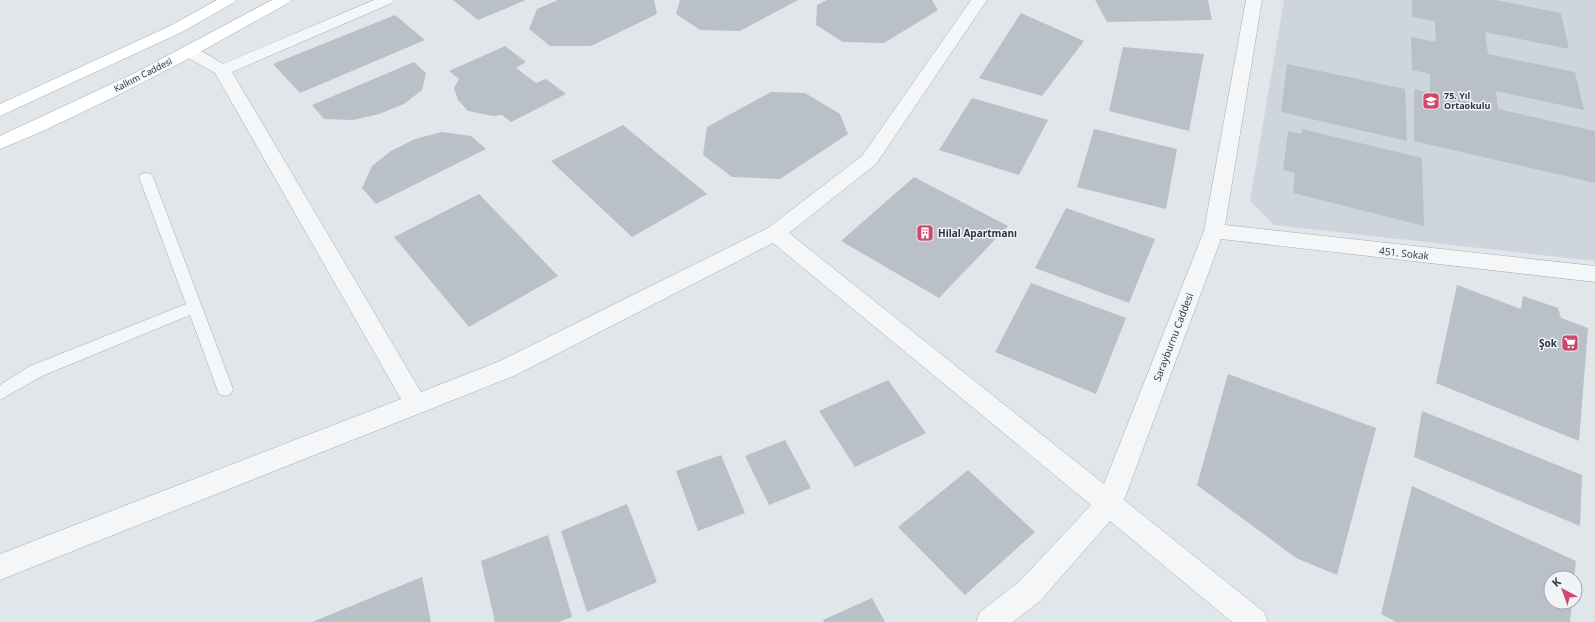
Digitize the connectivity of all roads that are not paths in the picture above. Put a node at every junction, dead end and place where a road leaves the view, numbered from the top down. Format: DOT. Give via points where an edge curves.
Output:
graph roads {
  1 [pos="228,0"];
  2 [pos="283,0"];
  3 [pos="387,0"];
  4 [pos="979,0"];
  5 [pos="1254,0"];
  6 [pos="189,52"];
  7 [pos="222,70"];
  8 [pos="0,111"];
  9 [pos="0,143"];
  10 [pos="146,177"];
  11 [pos="1214,231"];
  12 [pos="775,233"];
  13 [pos="1595,274"];
  14 [pos="194,307"];
  15 [pos="225,389"];
  16 [pos="0,393"];
  17 [pos="416,404"];
  18 [pos="1109,504"];
  19 [pos="0,567"];
  20 [pos="990,622"];
  21 [pos="1254,622"];
  1 -- 8 [label="main road" via="176,29"];
  2 -- 6 [label="main road, Kalkım Caddesi"];
  3 -- 7 [label="street"];
  4 -- 12 [label="street" via="869,160"];
  5 -- 11 [label="street, Sarayburnu Caddesi"];
  6 -- 7 [label="street"];
  6 -- 9 [label="main road, Kalkım Caddesi" via="53,120"];
  7 -- 17 [label="street"];
  10 -- 14 [label="lane"];
  11 -- 13 [label="street, 451. Sokak"];
  11 -- 18 [label="street, Sarayburnu Caddesi"];
  12 -- 17 [label="street" via="508,368"];
  12 -- 18 [label="street"];
  14 -- 15 [label="lane"];
  14 -- 16 [label="lane" via="36,371"];
  17 -- 19 [label="street"];
  18 -- 20 [label="street, Sarayburnu Caddesi" via="1030,591"];
  18 -- 21 [label="street"];
}
